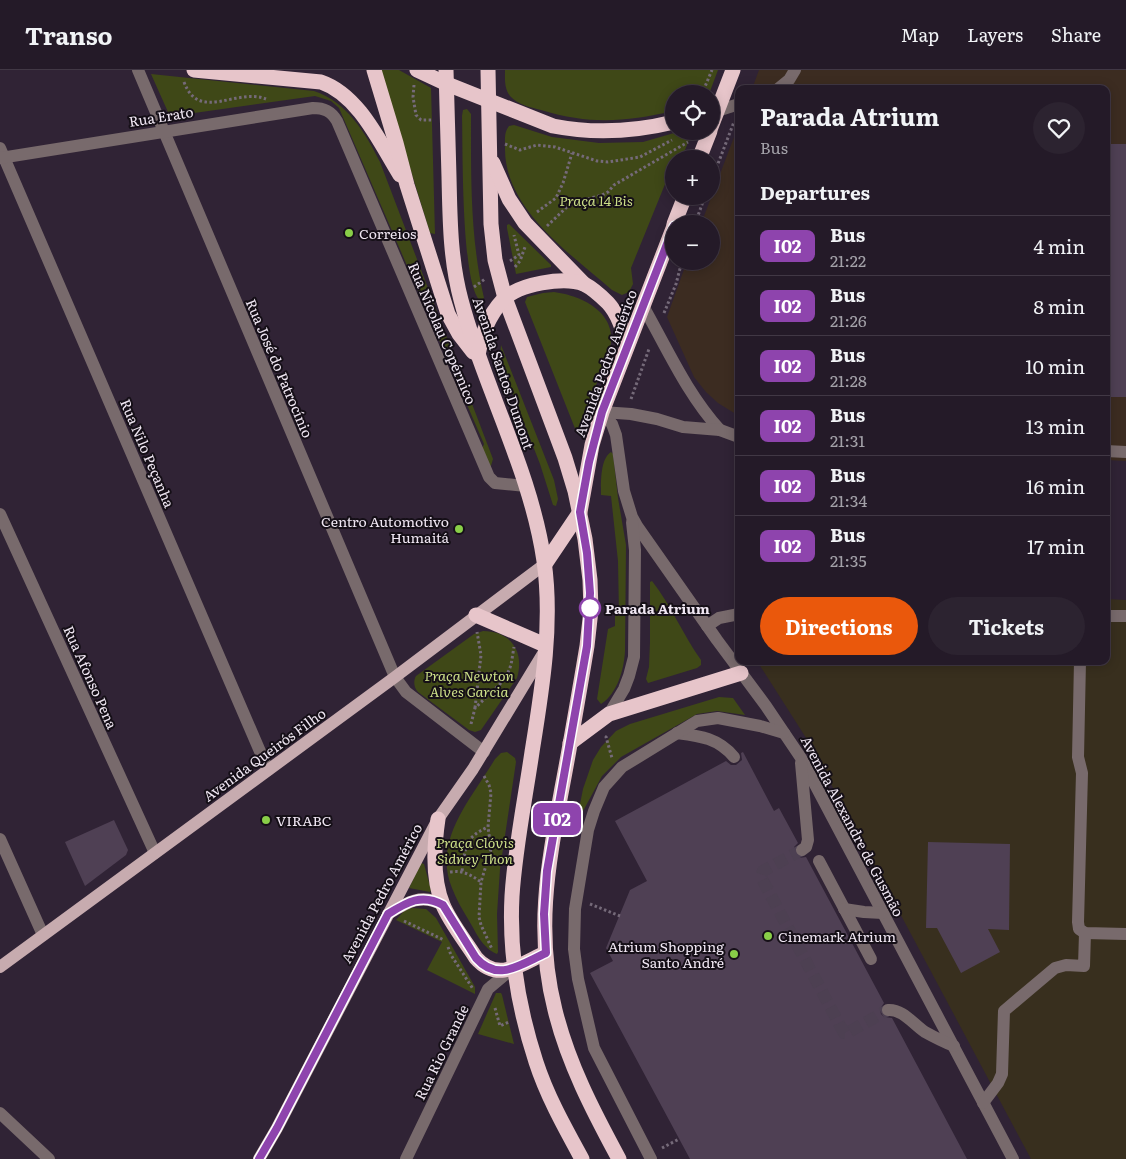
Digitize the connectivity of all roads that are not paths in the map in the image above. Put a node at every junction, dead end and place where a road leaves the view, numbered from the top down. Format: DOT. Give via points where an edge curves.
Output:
graph roads {
  1 [pos="138,70"];
  2 [pos="374,70"];
  3 [pos="488,70"];
  4 [pos="733,70"];
  5 [pos="794,70"];
  6 [pos="188,74"];
  7 [pos="416,74"];
  8 [pos="446,77"];
  9 [pos="783,85"];
  10 [pos="720,99"];
  11 [pos="488,101"];
  12 [pos="735,105"];
  13 [pos="327,110"];
  14 [pos="720,110"];
  15 [pos="665,124"];
  16 [pos="163,131"];
  17 [pos="489,154"];
  18 [pos="1,155"];
  19 [pos="407,185"];
  20 [pos="665,249"];
  21 [pos="584,284"];
  22 [pos="505,298"];
  23 [pos="643,306"];
  24 [pos="627,345"];
  25 [pos="478,357"];
  26 [pos="602,412"];
  27 [pos="720,430"];
  28 [pos="735,436"];
  29 [pos="1110,451"];
  30 [pos="1126,452"];
  31 [pos="526,486"];
  32 [pos="580,512"];
  33 [pos="0,514"];
  34 [pos="632,517"];
  35 [pos="545,564"];
  36 [pos="735,615"];
  37 [pos="475,616"];
  38 [pos="1110,616"];
  39 [pos="1126,616"];
  40 [pos="707,626"];
  41 [pos="546,648"];
  42 [pos="735,664"];
  43 [pos="736,665"];
  44 [pos="1080,665"];
  45 [pos="741,672"];
  46 [pos="395,677"];
  47 [pos="609,714"];
  48 [pos="677,733"];
  49 [pos="784,733"];
  50 [pos="570,742"];
  51 [pos="484,752"];
  52 [pos="734,757"];
  53 [pos="801,758"];
  54 [pos="268,770"];
  55 [pos="438,819"];
  56 [pos="0,839"];
  57 [pos="802,850"];
  58 [pos="154,853"];
  59 [pos="819,861"];
  60 [pos="443,905"];
  61 [pos="844,908"];
  62 [pos="883,912"];
  63 [pos="388,914"];
  64 [pos="1085,933"];
  65 [pos="1126,934"];
  66 [pos="43,935"];
  67 [pos="546,953"];
  68 [pos="871,960"];
  69 [pos="0,967"];
  70 [pos="515,967"];
  71 [pos="888,1010"];
  72 [pos="954,1046"];
  73 [pos="983,1103"];
  74 [pos="0,1113"];
  75 [pos="650,1157"];
  76 [pos="49,1159"];
  77 [pos="259,1159"];
  78 [pos="406,1159"];
  79 [pos="582,1159"];
  80 [pos="619,1159"];
  81 [pos="1013,1159"];
  1 -- 16 [label="street, Rua José do Patrocínio"];
  2 -- 19 [label="highway"];
  3 -- 11 [label="highway, Avenida Santos Dumont"];
  4 -- 10 [label="highway"];
  5 -- 9 [label="street"];
  6 -- 19 [label="highway" via="330,85 350,100 363,116"];
  7 -- 8 [label="highway"];
  8 -- 11 [label="highway"];
  8 -- 25 [label="highway, Avenida Santos Dumont" via="450,234 460,297"];
  11 -- 15 [label="highway" via="571,130 609,132"];
  11 -- 17 [label="highway, Avenida Santos Dumont"];
  12 -- 14 [label="street"];
  13 -- 16 [label="street, Rua Erato" via="313,108"];
  13 -- 31 [label="street, Rua Nicolau Copérnico" via="337,121 489,477 495,483"];
  16 -- 18 [label="street, Rua Erato"];
  16 -- 46 [label="street, Rua José do Patrocínio"];
  17 -- 21 [label="highway" via="517,213"];
  17 -- 22 [label="highway, Avenida Santos Dumont" via="493,242"];
  18 -- 54 [label="street, Rua Nilo Peçanha"];
  19 -- 25 [label="highway" via="448,314 458,334"];
  20 -- 23 [label="highway, Avenida Pedro Américo"];
  21 -- 22 [label="highway" via="547,282"];
  21 -- 24 [label="highway" via="609,304 621,325"];
  22 -- 25 [label="highway" via="487,324"];
  22 -- 32 [label="highway, Avenida Santos Dumont" via="571,474"];
  23 -- 24 [label="highway, Avenida Pedro Américo"];
  23 -- 27 [label="street" via="691,392"];
  24 -- 26 [label="highway, Avenida Pedro Américo"];
  25 -- 31 [label="highway, Avenida Santos Dumont"];
  26 -- 27 [label="street" via="631,414 683,427"];
  26 -- 32 [label="highway, Avenida Pedro Américo" via="592,445"];
  26 -- 34 [label="street, Avenida Alexandre de Gusmão" via="616,435 624,491"];
  27 -- 28 [label="street"];
  29 -- 30 [label="street"];
  31 -- 35 [label="highway, Avenida Santos Dumont"];
  32 -- 35 [label="highway, Avenida Pedro Américo"];
  32 -- 50 [label="highway" via="589,573 590,610"];
  33 -- 58 [label="street, Rua Afonso Pena"];
  34 -- 40 [label="street, Avenida Alexandre de Gusmão"];
  34 -- 47 [label="street" via="635,550 634,657 624,688"];
  35 -- 37 [label="main road, Avenida Queirós Filho"];
  35 -- 41 [label="highway, Avenida Santos Dumont"];
  36 -- 40 [label="street" via="719,618"];
  37 -- 41 [label="highway" via="515,631"];
  37 -- 46 [label="main road, Avenida Queirós Filho"];
  38 -- 39 [label="street"];
  40 -- 42 [label="street, Avenida Alexandre de Gusmão"];
  41 -- 51 [label="main road, Avenida Pedro Américo"];
  41 -- 70 [label="highway, Avenida Santos Dumont" via="514,871 512,922"];
  43 -- 45 [label="street, Avenida Alexandre de Gusmão"];
  44 -- 64 [label="street" via="1078,757 1082,773 1078,922 1079,929"];
  45 -- 47 [label="highway"];
  45 -- 49 [label="street, Avenida Alexandre de Gusmão"];
  46 -- 51 [label="street" via="406,692"];
  46 -- 54 [label="main road, Avenida Queirós Filho"];
  47 -- 50 [label="highway"];
  48 -- 49 [label="street" via="710,718"];
  48 -- 52 [label="street" via="709,738 727,748"];
  48 -- 75 [label="street" via="629,762 604,787 588,830 574,909 574,949 582,1002 594,1048"];
  49 -- 53 [label="street, Avenida Alexandre de Gusmão"];
  50 -- 67 [label="highway" via="547,871"];
  51 -- 55 [label="main road, Avenida Pedro Américo"];
  53 -- 57 [label="street" via="808,840"];
  53 -- 62 [label="street, Avenida Alexandre de Gusmão"];
  54 -- 58 [label="main road, Avenida Queirós Filho"];
  55 -- 60 [label="highway" via="434,855"];
  55 -- 63 [label="main road, Avenida Pedro Américo"];
  56 -- 66 [label="street"];
  58 -- 66 [label="main road, Avenida Queirós Filho"];
  59 -- 61 [label="street"];
  60 -- 63 [label="main road" via="419,898"];
  60 -- 70 [label="highway" via="483,966 492,971"];
  61 -- 62 [label="street"];
  61 -- 68 [label="street"];
  62 -- 72 [label="street, Avenida Alexandre de Gusmão"];
  63 -- 77 [label="main road, Avenida Pedro Américo"];
  64 -- 65 [label="street"];
  64 -- 73 [label="street" via="1084,966 1055,968 1004,1011 1002,1074"];
  66 -- 69 [label="main road, Avenida Queirós Filho"];
  67 -- 70 [label="highway"];
  67 -- 80 [label="highway" via="563,1039 590,1104"];
  70 -- 78 [label="street, Rua Rio Grande" via="488,989"];
  70 -- 79 [label="highway, Avenida Santos Dumont" via="537,1064"];
  71 -- 72 [label="street" via="900,1013 925,1032"];
  72 -- 73 [label="street, Avenida Alexandre de Gusmão"];
  73 -- 81 [label="street, Avenida Alexandre de Gusmão"];
  74 -- 76 [label="street"];
}
